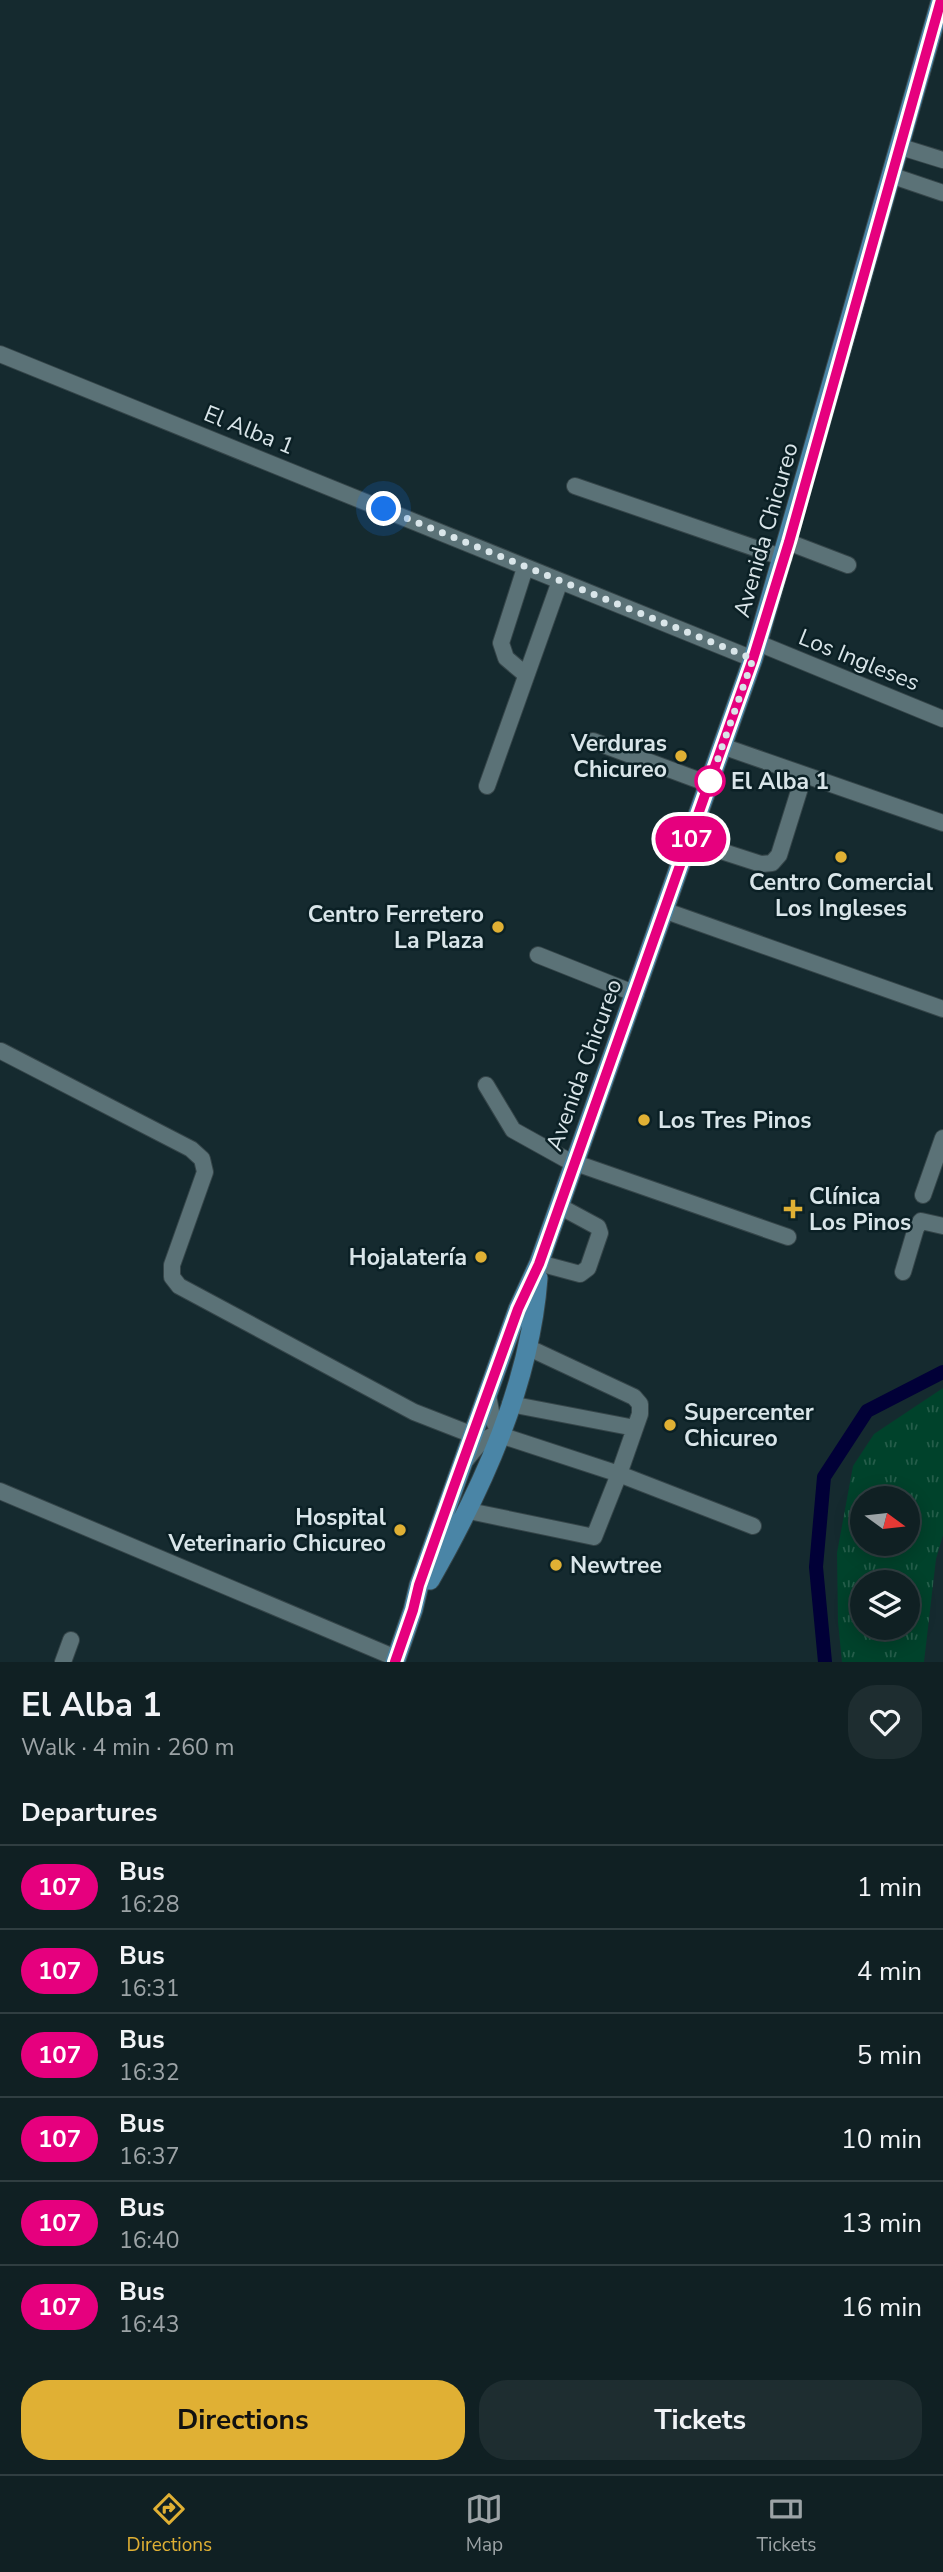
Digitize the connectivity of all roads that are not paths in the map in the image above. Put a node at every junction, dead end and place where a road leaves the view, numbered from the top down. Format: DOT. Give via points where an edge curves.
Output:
graph roads {
  1 [pos="940,15"];
  2 [pos="901,147"];
  3 [pos="943,160"];
  4 [pos="893,176"];
  5 [pos="943,192"];
  6 [pos="0,354"];
  7 [pos="575,486"];
  8 [pos="786,550"];
  9 [pos="848,565"];
  10 [pos="526,568"];
  11 [pos="560,581"];
  12 [pos="756,651"];
  13 [pos="525,674"];
  14 [pos="943,719"];
  15 [pos="593,741"];
  16 [pos="722,746"];
  17 [pos="804,775"];
  18 [pos="709,784"];
  19 [pos="487,786"];
  20 [pos="943,823"];
  21 [pos="691,841"];
  22 [pos="666,911"];
  23 [pos="538,955"];
  24 [pos="636,993"];
  25 [pos="943,1009"];
  26 [pos="1,1051"];
  27 [pos="486,1085"];
  28 [pos="943,1138"];
  29 [pos="574,1163"];
  30 [pos="923,1195"];
  31 [pos="559,1206"];
  32 [pos="943,1226"];
  33 [pos="788,1237"];
  34 [pos="539,1264"];
  35 [pos="903,1272"];
  36 [pos="527,1347"];
  37 [pos="488,1395"];
  38 [pos="510,1404"];
  39 [pos="635,1428"];
  40 [pos="500,1434"];
  41 [pos="473,1435"];
  42 [pos="462,1465"];
  43 [pos="620,1474"];
  44 [pos="0,1491"];
  45 [pos="469,1511"];
  46 [pos="753,1526"];
  47 [pos="413,1610"];
  48 [pos="71,1640"];
  49 [pos="396,1660"];
  50 [pos="63,1662"];
  1 -- 2 [label="main road, Avenida Chicureo"];
  2 -- 3 [label="street"];
  2 -- 4 [label="main road, Avenida Chicureo"];
  4 -- 5 [label="street"];
  4 -- 8 [label="main road, Avenida Chicureo"];
  6 -- 10 [label="street, El Alba 1"];
  7 -- 8 [label="street"];
  8 -- 9 [label="street"];
  8 -- 12 [label="main road, Avenida Chicureo"];
  10 -- 11 [label="street, El Alba 1"];
  10 -- 13 [label="street" via="500,643 503,653"];
  11 -- 12 [label="street, El Alba 1"];
  11 -- 13 [label="street"];
  12 -- 14 [label="street, Los Ingleses"];
  12 -- 16 [label="main road, Avenida Chicureo"];
  13 -- 19 [label="street"];
  15 -- 18 [label="street"];
  16 -- 17 [label="street"];
  16 -- 18 [label="main road, Avenida Chicureo"];
  17 -- 20 [label="street"];
  17 -- 21 [label="street" via="779,855 772,863 761,864"];
  18 -- 21 [label="main road, Avenida Chicureo"];
  21 -- 22 [label="main road, Avenida Chicureo"];
  22 -- 24 [label="main road, Avenida Chicureo"];
  22 -- 25 [label="street"];
  23 -- 24 [label="street"];
  24 -- 29 [label="main road, Avenida Chicureo"];
  26 -- 41 [label="street" via="202,1158 205,1172 172,1265 172,1277 179,1286 414,1412"];
  27 -- 29 [label="street" via="513,1130"];
  28 -- 30 [label="street"];
  29 -- 31 [label="main road, Avenida Chicureo"];
  29 -- 33 [label="street"];
  31 -- 34 [label="main road, Avenida Chicureo"];
  31 -- 34 [label="street" via="598,1227 589,1268 580,1274"];
  32 -- 35 [label="street" via="921,1221"];
  34 -- 36 [label="main road, Avenida Chicureo"];
  34 -- 37 [label="main road, Avenida Chicureo"];
  36 -- 38 [label="main road, Avenida Chicureo"];
  36 -- 39 [label="street" via="634,1397 640,1404"];
  37 -- 40 [label="street"];
  37 -- 41 [label="main road, Avenida Chicureo"];
  38 -- 39 [label="street"];
  38 -- 40 [label="main road, Avenida Chicureo"];
  39 -- 43 [label="street"];
  40 -- 42 [label="street" via="482,1442"];
  40 -- 43 [label="street"];
  40 -- 45 [label="main road, Avenida Chicureo"];
  41 -- 42 [label="main road, Avenida Chicureo"];
  42 -- 47 [label="main road, Avenida Chicureo"];
  43 -- 45 [label="street" via="594,1537"];
  43 -- 46 [label="street"];
  44 -- 49 [label="street"];
  45 -- 47 [label="main road, Avenida Chicureo"];
  47 -- 49 [label="main road, Avenida Chicureo"];
  48 -- 50 [label="street"];
}
